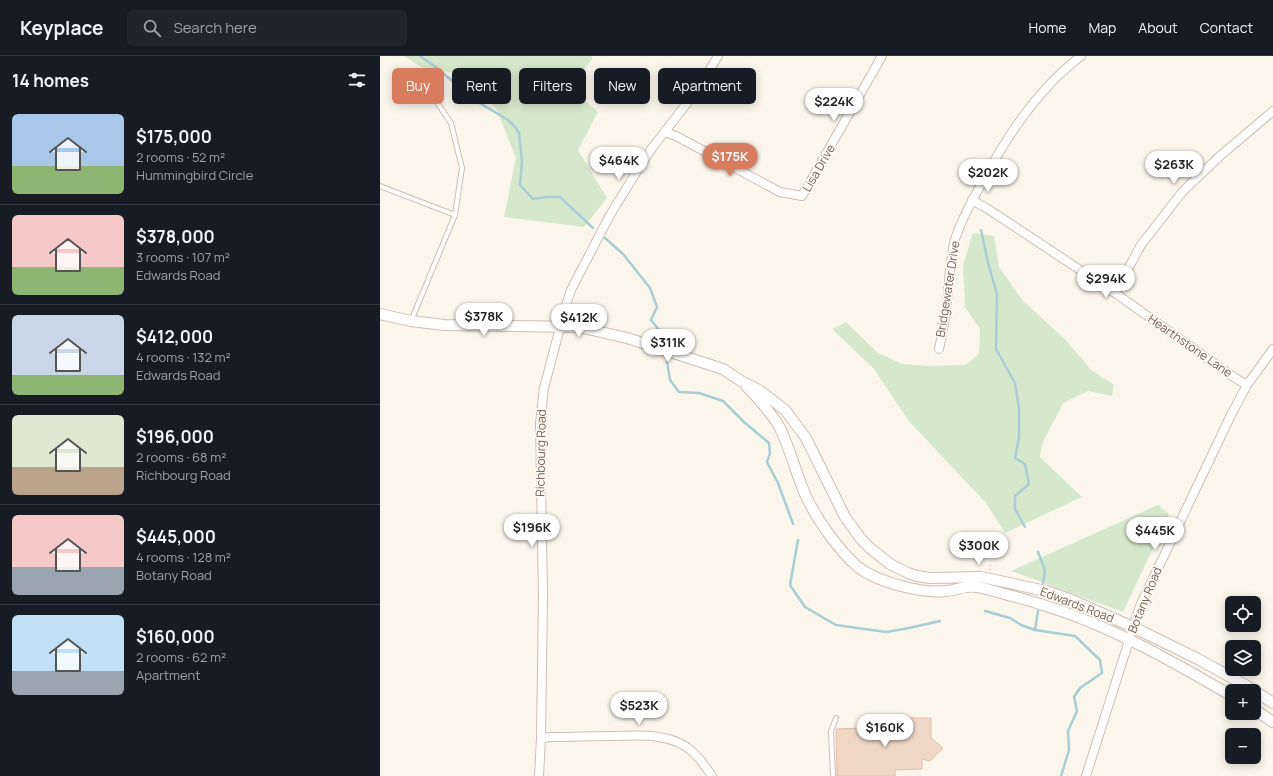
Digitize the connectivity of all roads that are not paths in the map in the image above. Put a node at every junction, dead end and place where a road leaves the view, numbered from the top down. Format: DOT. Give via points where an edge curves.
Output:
graph roads {
  1 [pos="718,56"];
  2 [pos="882,56"];
  3 [pos="1081,56"];
  4 [pos="438,104"];
  5 [pos="1273,111"];
  6 [pos="665,132"];
  7 [pos="380,186"];
  8 [pos="972,200"];
  9 [pos="455,215"];
  10 [pos="1115,293"];
  11 [pos="380,314"];
  12 [pos="411,321"];
  13 [pos="560,326"];
  14 [pos="939,349"];
  15 [pos="1273,349"];
  16 [pos="741,381"];
  17 [pos="1247,385"];
  18 [pos="1133,627"];
  19 [pos="1129,640"];
  20 [pos="1225,692"];
  21 [pos="1269,700"];
  22 [pos="1261,714"];
  23 [pos="836,718"];
  24 [pos="1273,722"];
  25 [pos="541,738"];
  26 [pos="539,776"];
  27 [pos="712,776"];
  28 [pos="833,776"];
  29 [pos="1086,776"];
  1 -- 6 [label="street, Richbourg Road" via="698,89"];
  2 -- 6 [label="street, Lisa Drive" via="802,196 780,192"];
  3 -- 8 [label="street, Bridgewater Drive" via="1057,77 1024,115 988,170"];
  4 -- 9 [label="lane" via="450,123 462,168"];
  5 -- 10 [label="street" via="1183,191 1141,246"];
  6 -- 13 [label="street, Richbourg Road" via="610,215 571,290"];
  7 -- 9 [label="lane"];
  8 -- 10 [label="street, Hearthstone Lane"];
  8 -- 14 [label="street, Bridgewater Drive" via="954,243"];
  9 -- 12 [label="lane"];
  10 -- 17 [label="street, Hearthstone Lane"];
  11 -- 12 [label="street, Edwards Road"];
  12 -- 13 [label="street, Edwards Road" via="444,325"];
  13 -- 16 [label="street, Edwards Road" via="579,327 627,338 723,369"];
  13 -- 25 [label="street, Richbourg Road" via="544,388 540,423 543,596"];
  15 -- 17 [label="street, Botany Road"];
  16 -- 18 [label="street, Edwards Road" via="775,401 793,420 806,438 845,517 861,539 890,564 917,576 981,577 1046,591"];
  16 -- 19 [label="street, Edwards Road" via="753,392 779,427 806,496 826,529 859,568 904,588 945,591 976,587 1001,593 1077,616"];
  17 -- 18 [label="street, Botany Road" via="1140,606"];
  18 -- 19 [label="street, Botany Road"];
  18 -- 21 [label="street, Edwards Road" via="1198,659"];
  19 -- 20 [label="street, Edwards Road"];
  19 -- 29 [label="street, Botany Road"];
  22 -- 24 [label="street"];
  23 -- 28 [label="lane" via="831,731"];
  25 -- 26 [label="street, Richbourg Road"];
  25 -- 27 [label="street" via="668,738 688,748"];
}
